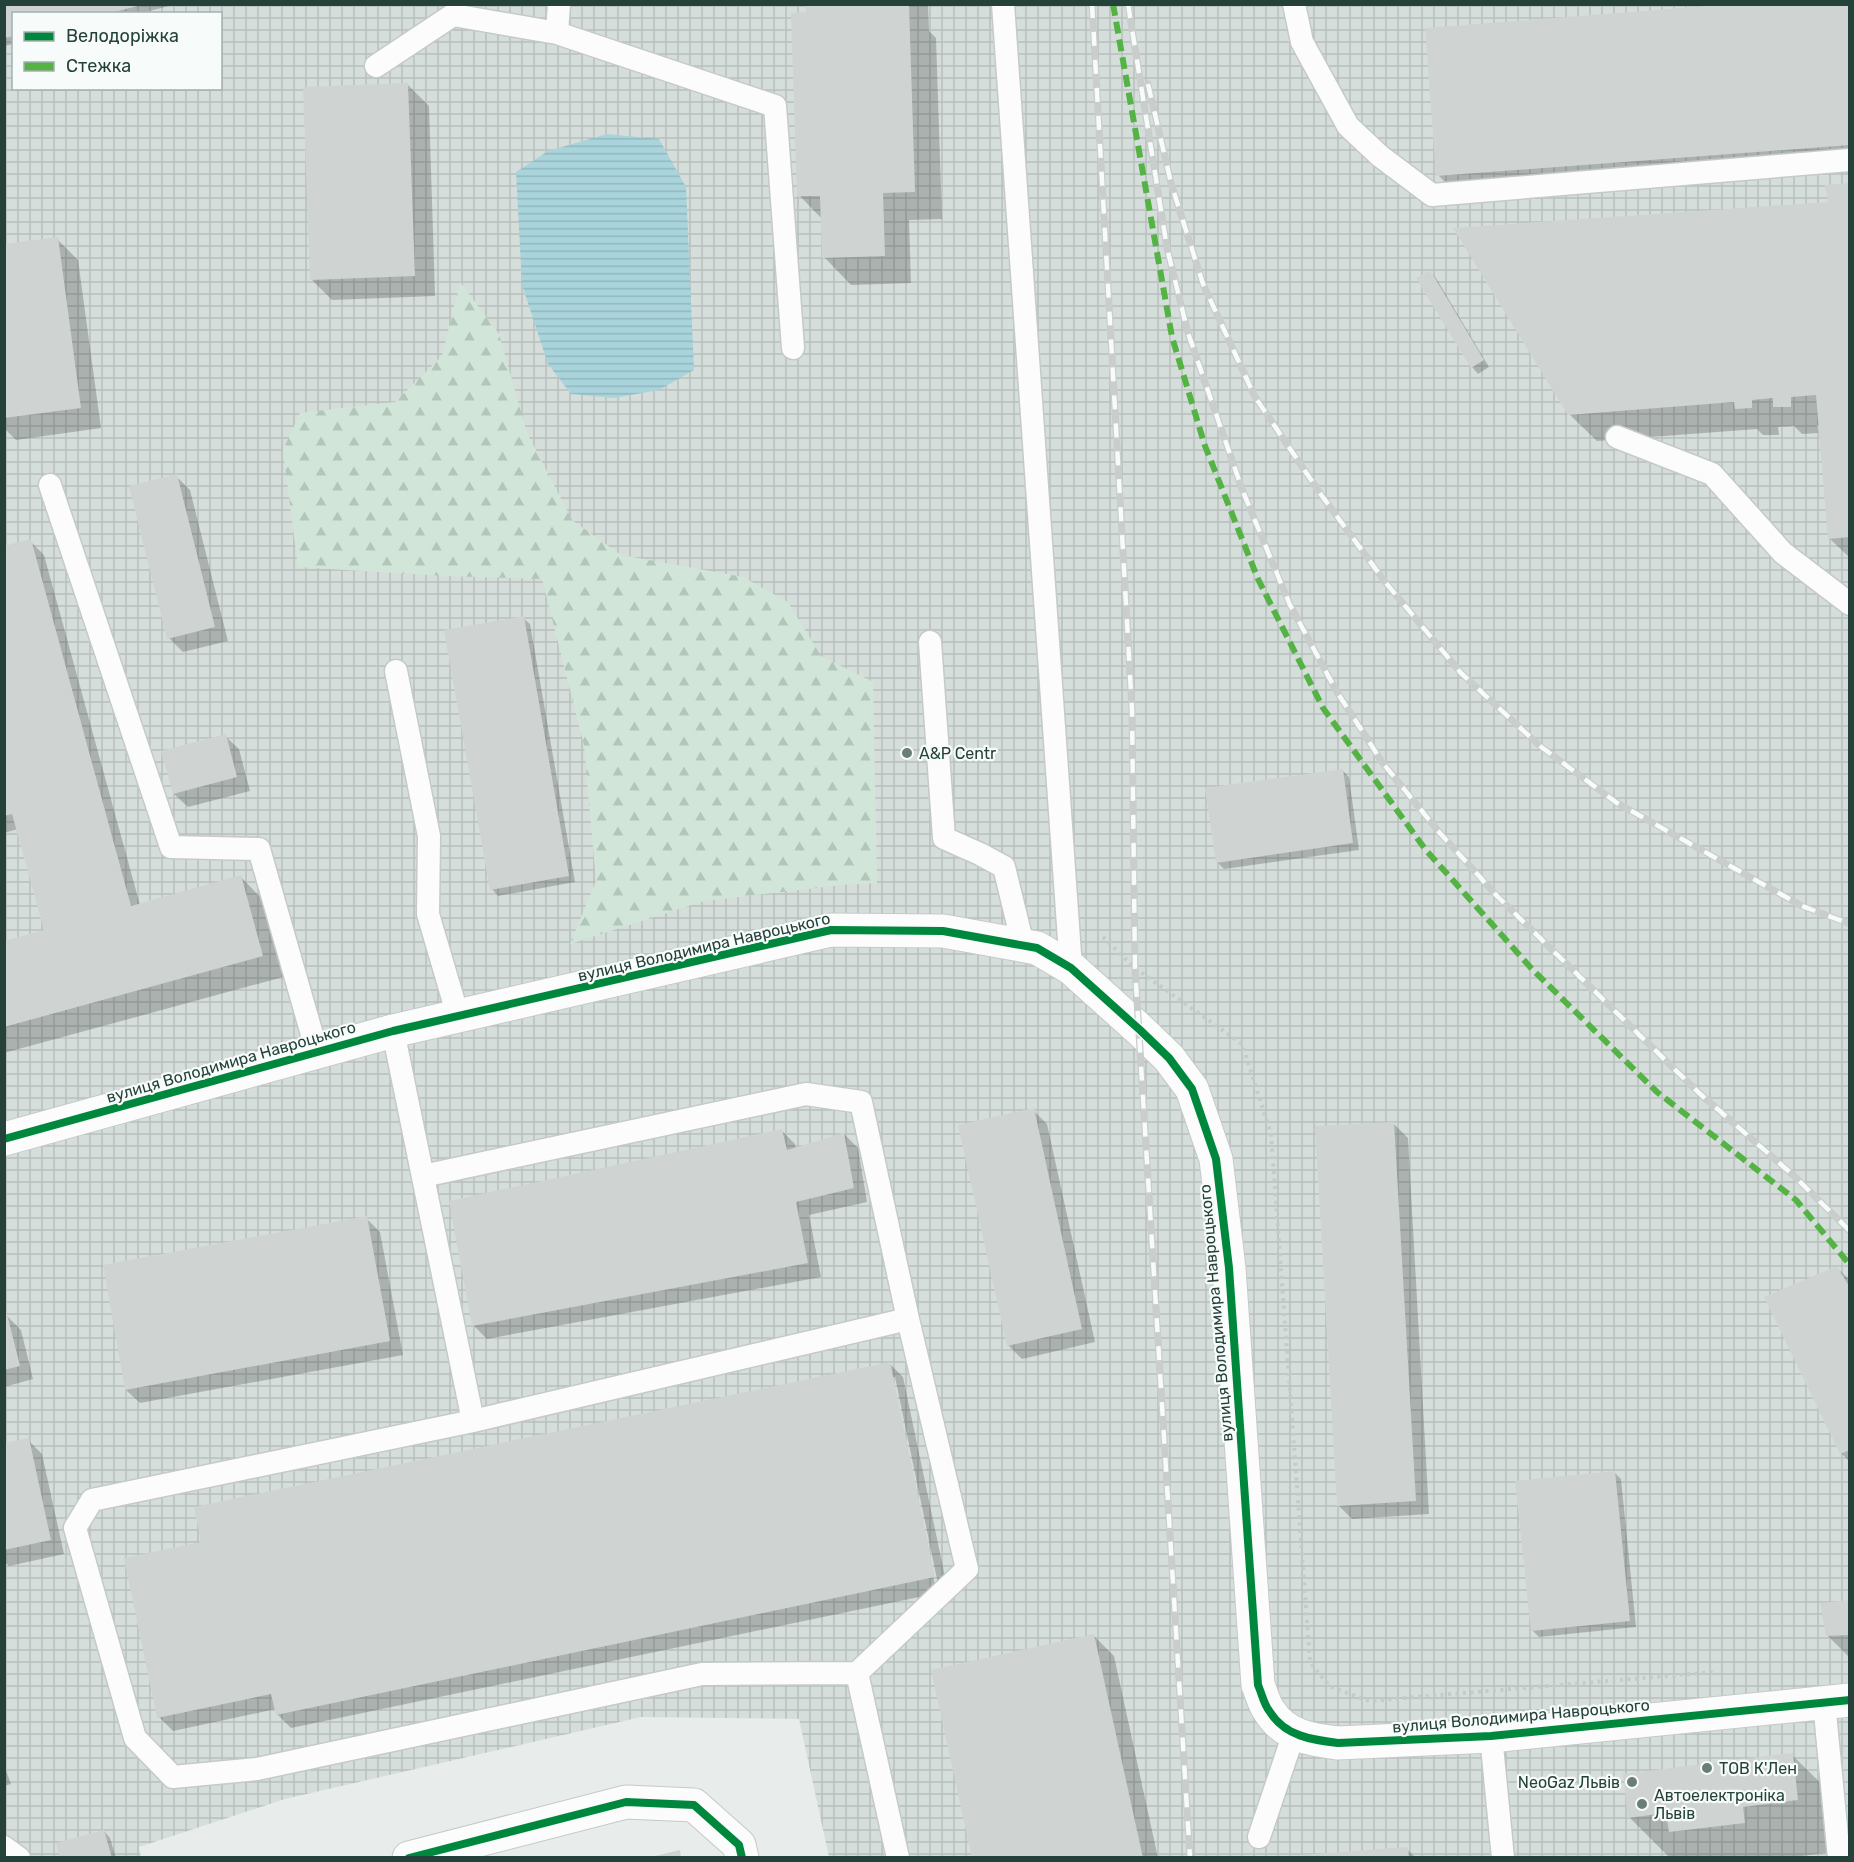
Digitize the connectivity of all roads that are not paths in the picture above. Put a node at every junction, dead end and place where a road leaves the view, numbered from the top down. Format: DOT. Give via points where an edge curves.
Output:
graph roads {
  1 [pos="559,4"];
  2 [pos="1003,4"];
  3 [pos="1294,4"];
  4 [pos="557,33"];
  5 [pos="376,66"];
  6 [pos="1850,160"];
  7 [pos="793,348"];
  8 [pos="1617,437"];
  9 [pos="50,485"];
  10 [pos="1850,604"];
  11 [pos="930,642"];
  12 [pos="396,671"];
  13 [pos="1023,945"];
  14 [pos="1071,968"];
  15 [pos="458,1016"];
  16 [pos="393,1031"];
  17 [pos="316,1052"];
  18 [pos="4,1139"];
  19 [pos="423,1176"];
  20 [pos="908,1319"];
  21 [pos="472,1420"];
  22 [pos="857,1673"];
  23 [pos="1837,1701"];
  24 [pos="1294,1733"];
  25 [pos="1491,1736"];
  26 [pos="1259,1837"];
  27 [pos="4,1847"];
  28 [pos="19,1857"];
  29 [pos="409,1857"];
  30 [pos="742,1857"];
  31 [pos="898,1857"];
  32 [pos="1503,1857"];
  33 [pos="1839,1857"];
  1 -- 4 [label="lane"];
  2 -- 14 [label="lane"];
  3 -- 6 [label="lane" via="1302,42 1348,126 1432,195"];
  4 -- 5 [label="lane" via="453,15"];
  4 -- 7 [label="lane" via="775,106"];
  8 -- 10 [label="lane" via="1712,474 1783,553"];
  9 -- 17 [label="lane" via="171,847 259,849"];
  11 -- 13 [label="lane" via="944,838 1004,867"];
  12 -- 15 [label="lane" via="429,836 428,914"];
  13 -- 14 [label="street, вулиця Володимира Навроцького" via="1037,948"];
  13 -- 15 [label="street, вулиця Володимира Навроцького" via="943,931 831,930"];
  14 -- 24 [label="street, вулиця Володимира Навроцького" via="1169,1058 1192,1089 1216,1159 1229,1268 1258,1685 1269,1712"];
  15 -- 16 [label="street, вулиця Володимира Навроцького"];
  16 -- 17 [label="street, вулиця Володимира Навроцького"];
  16 -- 19 [label="lane"];
  17 -- 18 [label="street, вулиця Володимира Навроцького"];
  19 -- 20 [label="lane" via="806,1094 861,1102"];
  19 -- 21 [label="lane"];
  20 -- 21 [label="lane"];
  20 -- 22 [label="lane" via="967,1569"];
  21 -- 22 [label="lane" via="92,1500 75,1528 135,1738 173,1777 257,1769 702,1674"];
  22 -- 31 [label="lane"];
  23 -- 25 [label="street, вулиця Володимира Навроцького"];
  23 -- 33 [label="lane"];
  24 -- 25 [label="street, вулиця Володимира Навроцького" via="1338,1743"];
  24 -- 26 [label="lane"];
  25 -- 32 [label="lane"];
  27 -- 28 [label="lane"];
  29 -- 30 [label="street" via="626,1802 694,1805 739,1845"];
}
